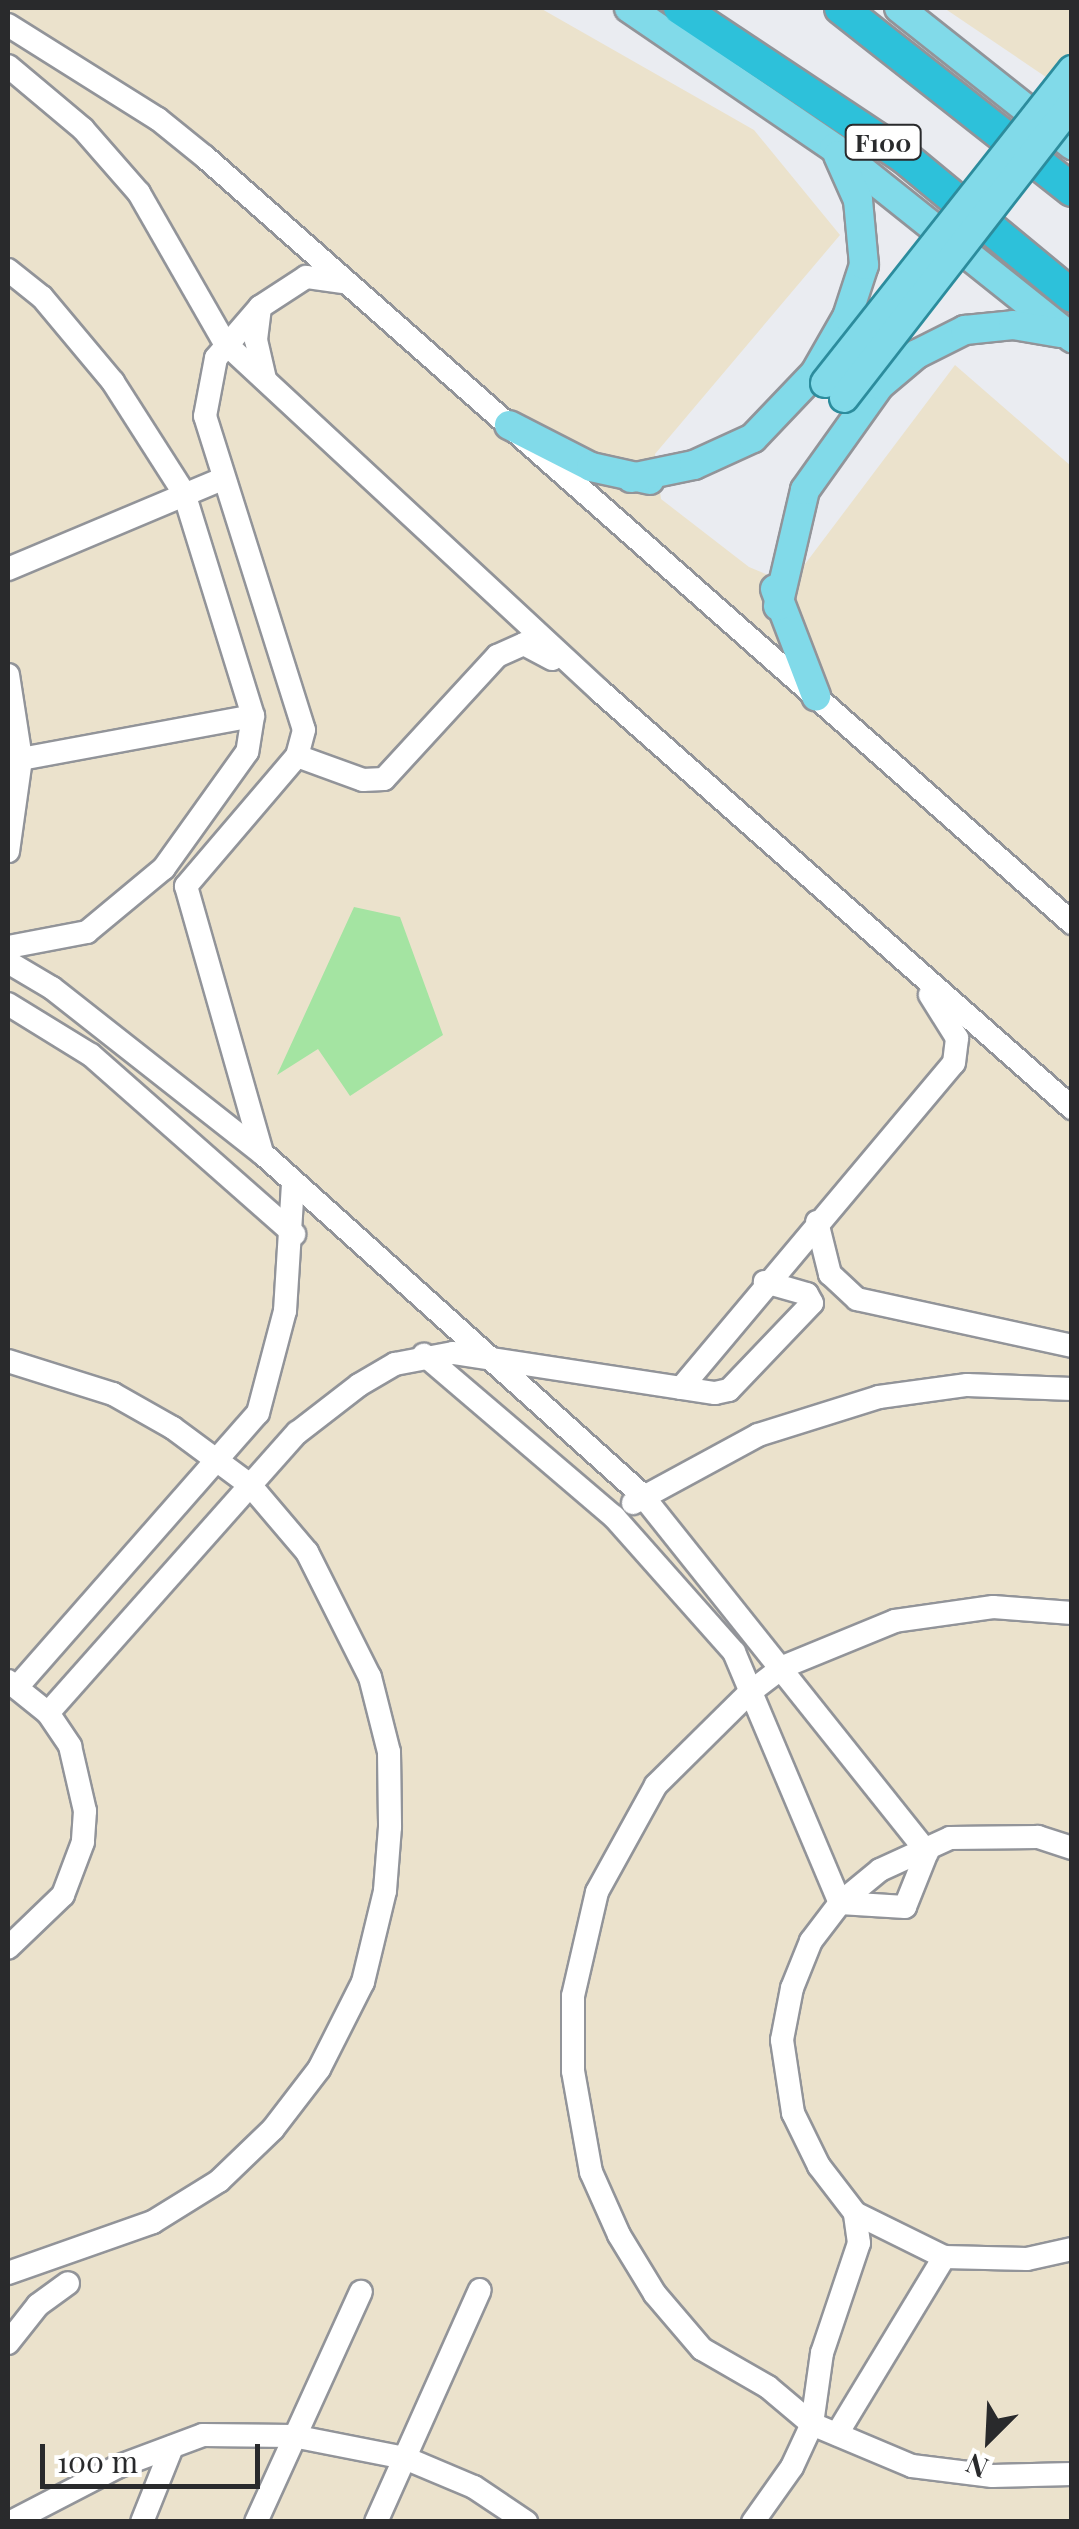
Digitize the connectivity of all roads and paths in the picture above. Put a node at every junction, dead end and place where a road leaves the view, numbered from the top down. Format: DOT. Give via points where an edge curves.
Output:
graph roads {
  1 [pos="629,8"];
  2 [pos="680,8"];
  3 [pos="841,8"];
  4 [pos="900,8"];
  5 [pos="8,25"];
  6 [pos="8,66"];
  7 [pos="1072,70"];
  8 [pos="1072,104"];
  9 [pos="1072,144"];
  10 [pos="834,148"];
  11 [pos="1072,190"];
  12 [pos="8,270"];
  13 [pos="347,282"];
  14 [pos="1072,296"];
  15 [pos="260,308"];
  16 [pos="1069,336"];
  17 [pos="225,343"];
  18 [pos="265,379"];
  19 [pos="835,391"];
  20 [pos="509,425"];
  21 [pos="631,478"];
  22 [pos="222,479"];
  23 [pos="184,493"];
  24 [pos="8,568"];
  25 [pos="778,606"];
  26 [pos="8,674"];
  27 [pos="600,691"];
  28 [pos="816,696"];
  29 [pos="252,716"];
  30 [pos="297,756"];
  31 [pos="21,760"];
  32 [pos="8,852"];
  33 [pos="1072,923"];
  34 [pos="8,947"];
  35 [pos="905,961"];
  36 [pos="8,962"];
  37 [pos="8,1004"];
  38 [pos="1072,1108"];
  39 [pos="262,1152"];
  40 [pos="293,1184"];
  41 [pos="816,1222"];
  42 [pos="294,1234"];
  43 [pos="765,1282"];
  44 [pos="1072,1346"];
  45 [pos="424,1355"];
  46 [pos="492,1358"];
  47 [pos="8,1361"];
  48 [pos="681,1388"];
  49 [pos="1072,1389"];
  50 [pos="222,1460"];
  51 [pos="250,1485"];
  52 [pos="642,1495"];
  53 [pos="614,1518"];
  54 [pos="1072,1613"];
  55 [pos="783,1668"];
  56 [pos="13,1683"];
  57 [pos="749,1694"];
  58 [pos="48,1713"];
  59 [pos="923,1846"];
  60 [pos="1072,1848"];
  61 [pos="840,1903"];
  62 [pos="8,1948"];
  63 [pos="855,2212"];
  64 [pos="1072,2249"];
  65 [pos="944,2257"];
  66 [pos="8,2273"];
  67 [pos="68,2283"];
  68 [pos="480,2290"];
  69 [pos="361,2292"];
  70 [pos="8,2344"];
  71 [pos="812,2424"];
  72 [pos="837,2434"];
  73 [pos="293,2436"];
  74 [pos="172,2446"];
  75 [pos="405,2458"];
  76 [pos="1072,2474"];
  77 [pos="11,2522"];
  78 [pos="142,2522"];
  79 [pos="256,2522"];
  80 [pos="376,2522"];
  81 [pos="526,2522"];
  82 [pos="752,2522"];
  1 -- 10 [label="main road"];
  2 -- 14 [label="highway, F100" via="903,156"];
  3 -- 11 [label="highway, F100"];
  4 -- 9 [label="main road"];
  5 -- 13 [label="street" via="158,118"];
  6 -- 17 [label="street" via="83,129 139,193"];
  7 -- 19 [label="main road, bridge"];
  8 -- 19 [label="main road, bridge"];
  10 -- 16 [label="main road"];
  10 -- 21 [label="main road" via="858,200 866,242 857,290 835,341 795,397 753,438 694,465"];
  12 -- 23 [label="street" via="42,297 113,382"];
  13 -- 15 [label="street" via="306,277"];
  13 -- 20 [label="street"];
  15 -- 17 [label="street"];
  15 -- 18 [label="street" via="256,340"];
  16 -- 25 [label="main road" via="1013,325 965,330 928,346 888,378 804,490"];
  17 -- 18 [label="street"];
  17 -- 22 [label="street" via="209,376 205,416"];
  18 -- 27 [label="street"];
  19 -- 21 [label="main road" via="740,466 693,480"];
  19 -- 25 [label="main road" via="780,502 771,550"];
  20 -- 21 [label="main road" via="591,467"];
  20 -- 28 [label="street"];
  22 -- 23 [label="street"];
  22 -- 30 [label="street" via="302,718"];
  23 -- 24 [label="street"];
  23 -- 29 [label="street"];
  25 -- 28 [label="main road"];
  26 -- 31 [label="street"];
  27 -- 30 [label="street" via="536,646 511,646 384,779 363,780"];
  27 -- 35 [label="street"];
  28 -- 33 [label="street"];
  29 -- 31 [label="street"];
  29 -- 34 [label="street" via="247,752 164,868 87,932"];
  30 -- 39 [label="street" via="186,886"];
  31 -- 32 [label="street"];
  35 -- 38 [label="street"];
  35 -- 41 [label="street" via="953,1027 954,1063"];
  36 -- 39 [label="street" via="52,988"];
  37 -- 42 [label="street" via="91,1056"];
  39 -- 40 [label="street"];
  40 -- 42 [label="street"];
  40 -- 46 [label="street"];
  41 -- 43 [label="street"];
  41 -- 44 [label="street" via="830,1274 857,1299"];
  42 -- 50 [label="street" via="265,1391 247,1433"];
  43 -- 48 [label="street"];
  43 -- 48 [label="street" via="807,1294 812,1304 729,1390"];
  45 -- 46 [label="street"];
  45 -- 51 [label="street" via="396,1364 326,1408"];
  45 -- 53 [label="street"];
  46 -- 48 [label="street"];
  46 -- 52 [label="street"];
  47 -- 50 [label="street" via="113,1394"];
  49 -- 52 [label="street" via="968,1385 879,1397 758,1435"];
  50 -- 51 [label="street"];
  50 -- 56 [label="street"];
  51 -- 58 [label="street"];
  51 -- 66 [label="street" via="307,1552 345,1616 370,1677 389,1752 385,1891 363,1982 318,2069 273,2130 219,2181 108,2242"];
  52 -- 53 [label="street"];
  52 -- 55 [label="street"];
  53 -- 57 [label="street" via="675,1578 734,1652"];
  54 -- 55 [label="street" via="1036,1606 938,1612 850,1636"];
  55 -- 57 [label="street"];
  55 -- 59 [label="street"];
  56 -- 58 [label="street"];
  57 -- 61 [label="street"];
  57 -- 71 [label="street" via="656,1784 597,1892 573,1996 573,2071 591,2172 618,2235 656,2294 702,2349 768,2387"];
  58 -- 62 [label="street" via="81,1780 83,1842 63,1895"];
  59 -- 60 [label="street" via="991,1834 1038,1837"];
  59 -- 61 [label="street"];
  59 -- 61 [label="street" via="927,1867 905,1908"];
  61 -- 63 [label="street" via="812,1941 792,1988 782,2040 793,2113 819,2166"];
  63 -- 65 [label="street"];
  63 -- 71 [label="street" via="860,2243 822,2353"];
  64 -- 65 [label="street" via="1027,2259"];
  65 -- 72 [label="street"];
  67 -- 70 [label="street" via="38,2306"];
  68 -- 75 [label="street"];
  69 -- 73 [label="street"];
  71 -- 72 [label="street"];
  71 -- 82 [label="street"];
  72 -- 76 [label="street" via="912,2466 992,2476"];
  73 -- 74 [label="street" via="204,2435"];
  73 -- 75 [label="street"];
  73 -- 79 [label="street"];
  74 -- 77 [label="street" via="57,2494"];
  74 -- 78 [label="street"];
  75 -- 80 [label="street"];
  75 -- 81 [label="street" via="474,2488"];
}
